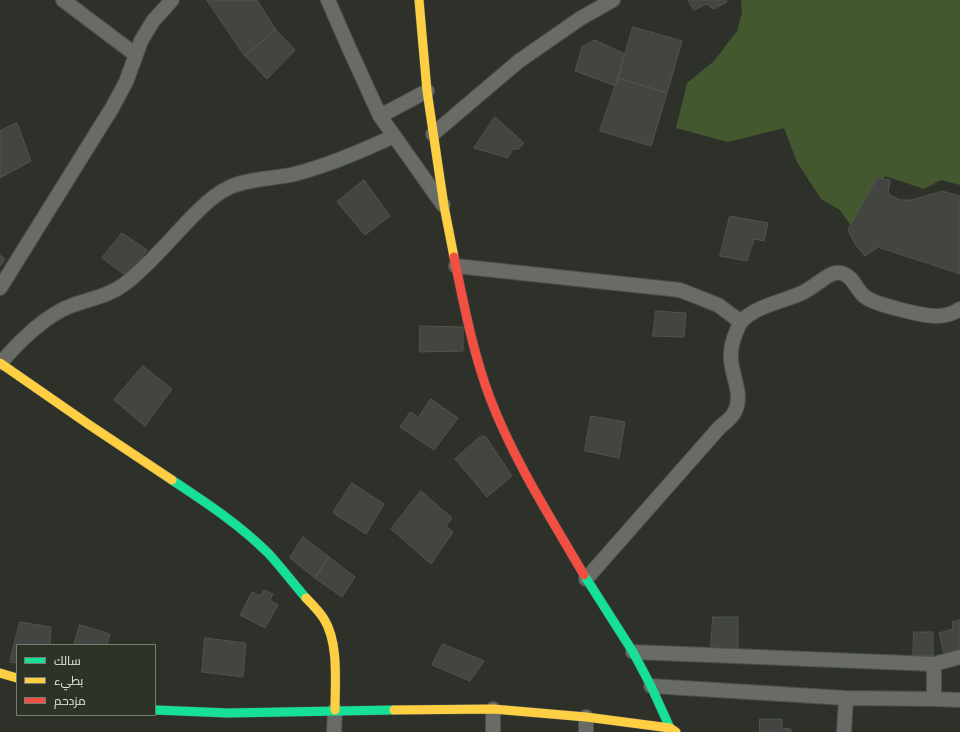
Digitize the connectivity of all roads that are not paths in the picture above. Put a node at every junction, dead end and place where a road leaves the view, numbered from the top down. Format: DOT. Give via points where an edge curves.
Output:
graph roads {
  1 [pos="63,0"];
  2 [pos="172,0"];
  3 [pos="328,0"];
  4 [pos="419,0"];
  5 [pos="613,0"];
  6 [pos="136,56"];
  7 [pos="427,91"];
  8 [pos="380,116"];
  9 [pos="433,134"];
  10 [pos="394,136"];
  11 [pos="444,206"];
  12 [pos="456,266"];
  13 [pos="0,288"];
  14 [pos="960,309"];
  15 [pos="741,322"];
  16 [pos="0,363"];
  17 [pos="586,579"];
  18 [pos="633,652"];
  19 [pos="960,657"];
  20 [pos="934,664"];
  21 [pos="0,673"];
  22 [pos="16,678"];
  23 [pos="651,686"];
  24 [pos="846,698"];
  25 [pos="934,699"];
  26 [pos="960,700"];
  27 [pos="493,709"];
  28 [pos="156,710"];
  29 [pos="335,710"];
  30 [pos="586,717"];
  31 [pos="673,730"];
  32 [pos="334,732"];
  33 [pos="493,732"];
  34 [pos="586,732"];
  35 [pos="844,732"];
  1 -- 6 [label="street"];
  2 -- 6 [label="street" via="153,21 141,41"];
  3 -- 8 [label="street"];
  4 -- 7 [label="street"];
  5 -- 9 [label="street" via="581,18 519,62"];
  6 -- 13 [label="street" via="112,108"];
  7 -- 8 [label="street"];
  7 -- 9 [label="street"];
  8 -- 10 [label="street"];
  9 -- 11 [label="street"];
  10 -- 11 [label="street"];
  10 -- 16 [label="street" via="347,157 295,174 246,182 217,193 127,282 114,291 72,305 52,316 30,333"];
  11 -- 12 [label="street"];
  12 -- 15 [label="street" via="680,290 718,305"];
  12 -- 17 [label="street" via="470,335 490,398 517,459"];
  14 -- 15 [label="street" via="931,316 895,308 865,296 853,280 835,272 805,291 768,305"];
  15 -- 17 [label="street" via="733,339 731,359 738,392 734,414"];
  16 -- 29 [label="street" via="213,507 268,553 324,619 332,638 334,654"];
  17 -- 18 [label="street"];
  18 -- 20 [label="street"];
  18 -- 23 [label="street"];
  19 -- 20 [label="street"];
  20 -- 25 [label="street"];
  21 -- 22 [label="street"];
  23 -- 24 [label="street"];
  23 -- 31 [label="street"];
  24 -- 25 [label="street"];
  24 -- 35 [label="street"];
  25 -- 26 [label="street"];
  27 -- 29 [label="street"];
  27 -- 30 [label="street"];
  27 -- 33 [label="street"];
  28 -- 29 [label="street" via="228,713"];
  29 -- 32 [label="street"];
  30 -- 31 [label="street"];
  30 -- 34 [label="street"];
}
